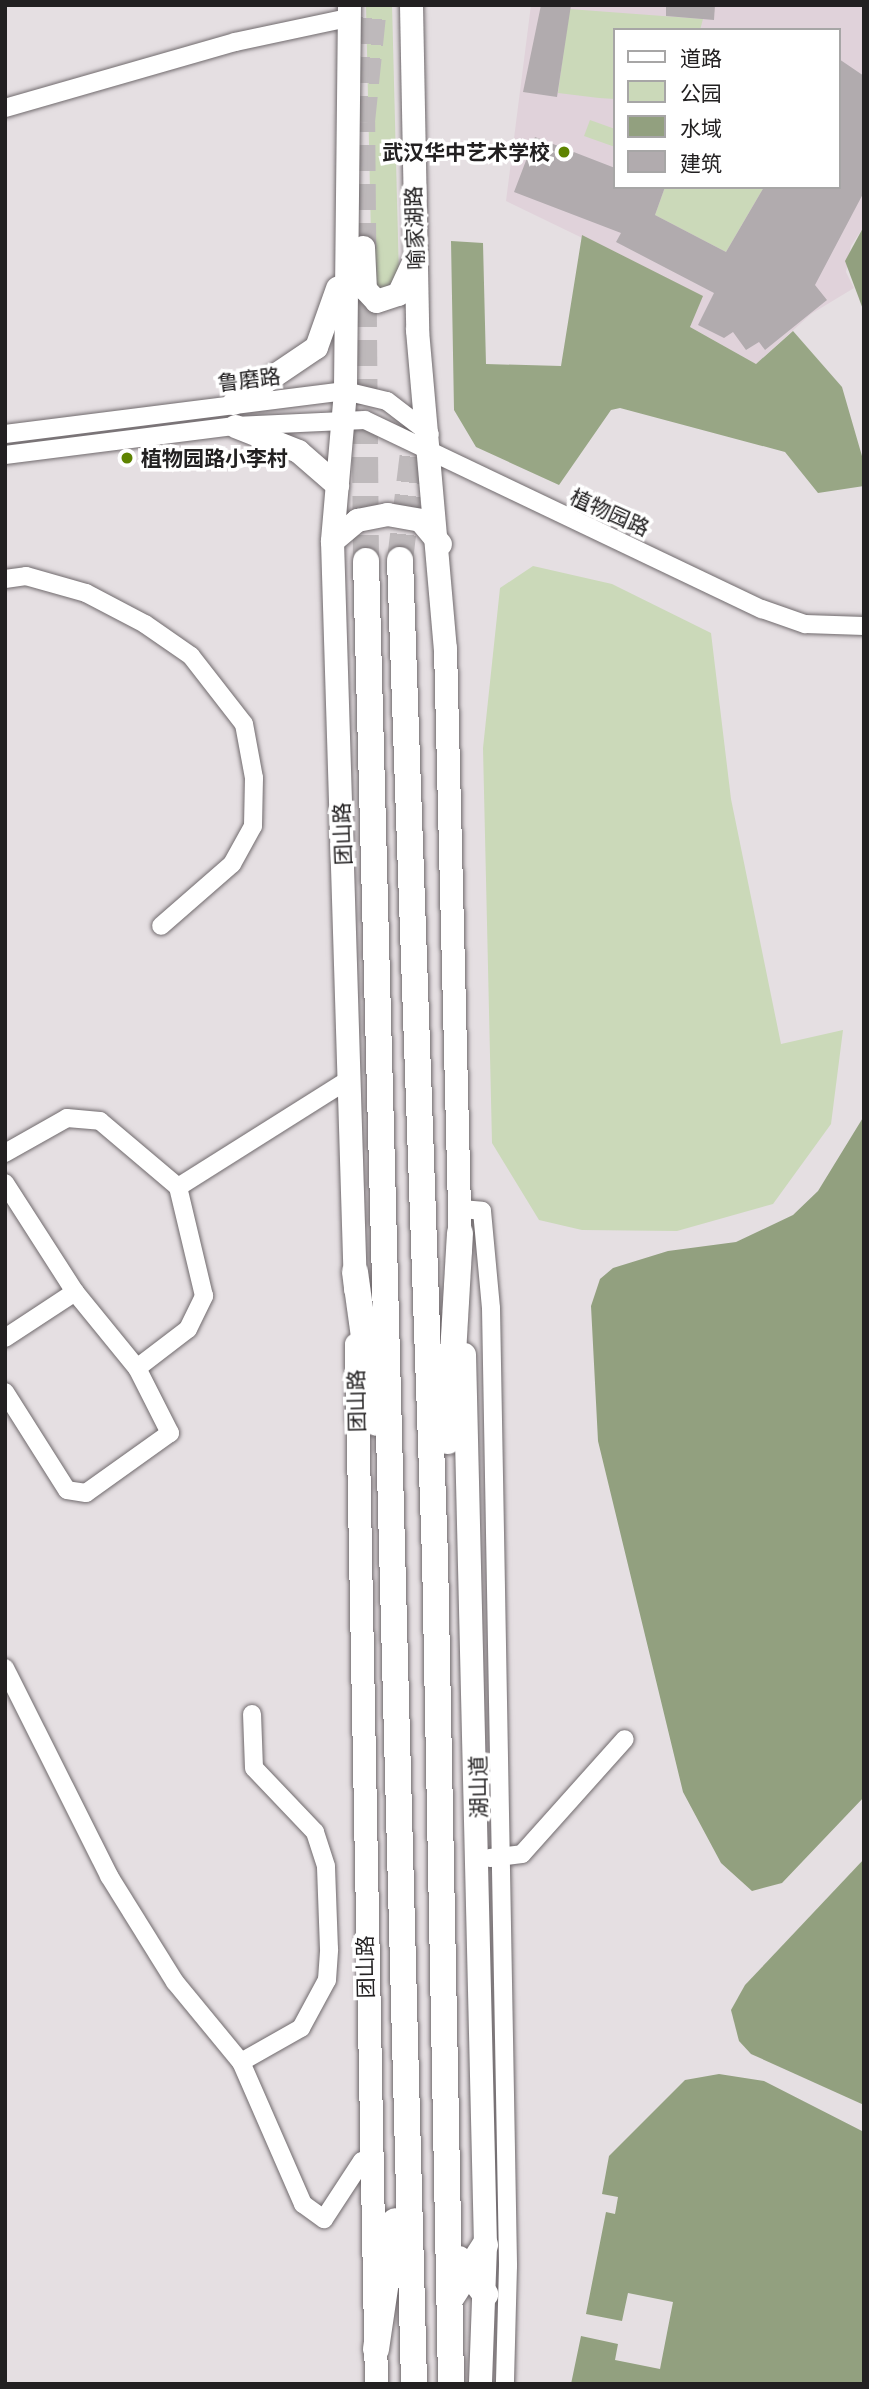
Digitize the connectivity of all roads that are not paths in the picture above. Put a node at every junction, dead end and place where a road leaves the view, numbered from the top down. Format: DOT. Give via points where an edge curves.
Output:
graph roads {
  1 [pos="411,5"];
  2 [pos="349,12"];
  3 [pos="5,108"];
  4 [pos="351,215"];
  5 [pos="414,254"];
  6 [pos="345,391"];
  7 [pos="234,415"];
  8 [pos="344,418"];
  9 [pos="5,433"];
  10 [pos="429,441"];
  11 [pos="5,455"];
  12 [pos="337,485"];
  13 [pos="332,541"];
  14 [pos="441,547"];
  15 [pos="400,560"];
  16 [pos="366,561"];
  17 [pos="5,579"];
  18 [pos="864,626"];
  19 [pos="162,926"];
  20 [pos="351,1078"];
  21 [pos="5,1153"];
  22 [pos="5,1183"];
  23 [pos="178,1186"];
  24 [pos="460,1221"];
  25 [pos="355,1272"];
  26 [pos="75,1292"];
  27 [pos="5,1338"];
  28 [pos="136,1368"];
  29 [pos="5,1392"];
  30 [pos="394,1548"];
  31 [pos="435,1556"];
  32 [pos="5,1668"];
  33 [pos="252,1714"];
  34 [pos="625,1739"];
  35 [pos="490,1858"];
  36 [pos="241,2062"];
  37 [pos="405,2154"];
  38 [pos="368,2163"];
  39 [pos="485,2245"];
  40 [pos="451,2249"];
  41 [pos="468,2272"];
  42 [pos="485,2294"];
  43 [pos="451,2298"];
  44 [pos="376,2349"];
  45 [pos="376,2384"];
  46 [pos="414,2384"];
  47 [pos="451,2384"];
  48 [pos="480,2384"];
  49 [pos="505,2384"];
  1 -- 5 [label="main road, 喻家湖路"];
  2 -- 3 [label="street"];
  2 -- 4 [label="main road"];
  4 -- 5 [label="main road" via="362,228 371,298 383,302 398,294"];
  4 -- 6 [label="main road"];
  4 -- 7 [label="main road" via="339,228 337,290 326,333 301,361"];
  5 -- 10 [label="main road, 喻家湖路"];
  6 -- 7 [label="street, 鲁磨路"];
  6 -- 8 [label="main road"];
  6 -- 10 [label="street, 鲁磨路" via="387,401"];
  7 -- 8 [label="street, 鲁磨路"];
  7 -- 9 [label="street, 鲁磨路"];
  7 -- 11 [label="street, 鲁磨路"];
  7 -- 12 [label="main road" via="298,452"];
  8 -- 10 [label="street, 植物园路" via="376,422"];
  8 -- 12 [label="main road, 团山路"];
  10 -- 14 [label="main road"];
  10 -- 18 [label="street, 植物园路" via="473,471 762,609 806,624"];
  12 -- 13 [label="main road, 团山路"];
  13 -- 14 [label="main road" via="357,520 387,514 420,520"];
  13 -- 20 [label="main road, 团山路"];
  14 -- 24 [label="main road"];
  15 -- 31 [label="highway"];
  16 -- 30 [label="highway, 团山路"];
  17 -- 19 [label="street" via="26,576 86,593 145,624 191,656 244,724 254,778 253,826 232,864"];
  20 -- 23 [label="street"];
  20 -- 25 [label="main road, 团山路"];
  21 -- 23 [label="street" via="67,1118 100,1121"];
  22 -- 26 [label="street"];
  23 -- 28 [label="street" via="204,1296 188,1329"];
  24 -- 31 [label="highway" via="447,1370 450,1538"];
  24 -- 35 [label="main road"];
  24 -- 35 [label="street, 湖山道" via="482,1211 491,1308"];
  25 -- 30 [label="highway"];
  25 -- 38 [label="main road, 团山路"];
  26 -- 27 [label="street"];
  26 -- 28 [label="street"];
  28 -- 29 [label="street" via="170,1433 86,1493 67,1490"];
  30 -- 37 [label="highway, 团山路"];
  31 -- 40 [label="highway"];
  32 -- 36 [label="street" via="109,1876 175,1982 222,2031"];
  33 -- 36 [label="street" via="254,1768 315,1832 326,1866 329,1949 315,2010 301,2028"];
  34 -- 35 [label="street" via="522,1854"];
  35 -- 39 [label="main road"];
  35 -- 49 [label="street, 湖山道"];
  36 -- 38 [label="street" via="303,2204 324,2219 362,2161"];
  37 -- 44 [label="highway"];
  37 -- 46 [label="highway, 团山路"];
  38 -- 44 [label="main road, 团山路"];
  39 -- 41 [label="highway"];
  39 -- 42 [label="main road"];
  40 -- 41 [label="highway"];
  40 -- 43 [label="highway"];
  41 -- 42 [label="highway"];
  41 -- 43 [label="highway"];
  42 -- 48 [label="main road"];
  43 -- 47 [label="highway"];
  44 -- 45 [label="main road, 团山路"];
}
